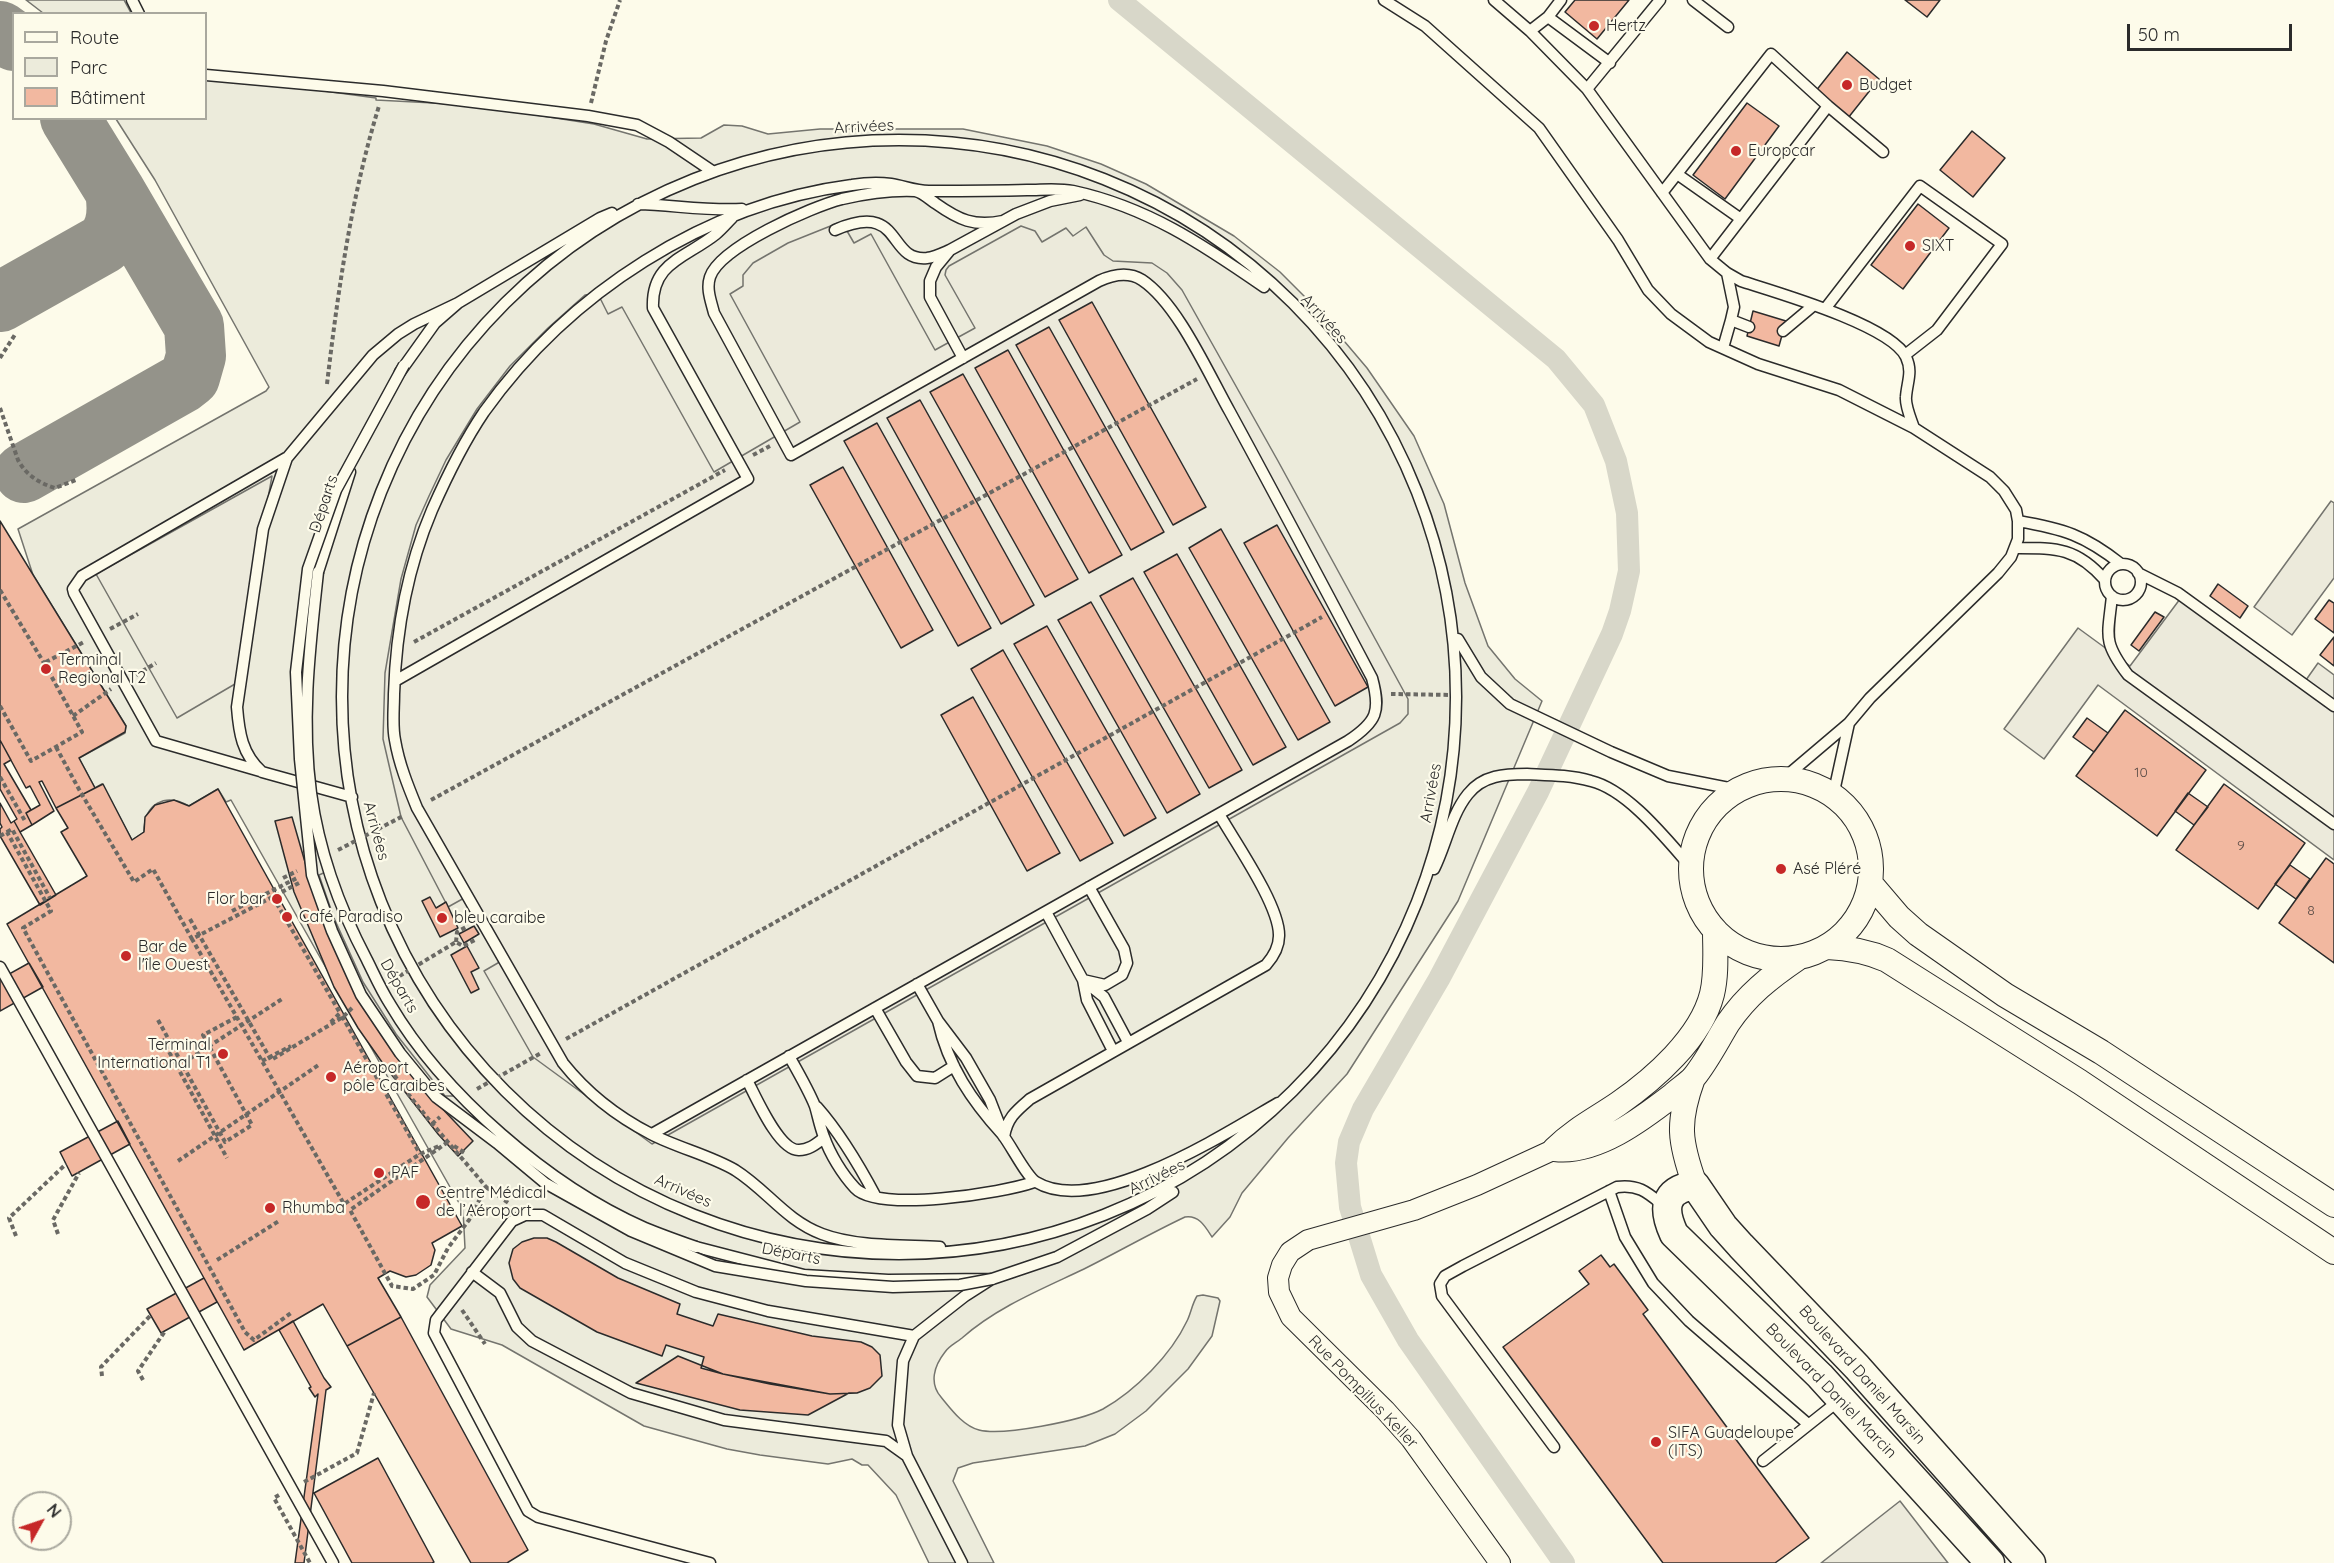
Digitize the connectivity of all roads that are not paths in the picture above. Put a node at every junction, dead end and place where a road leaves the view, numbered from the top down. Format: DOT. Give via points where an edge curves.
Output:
graph roads {
  1 [pos="1384,0"];
  2 [pos="1494,0"];
  3 [pos="1561,0"];
  4 [pos="1660,0"];
  5 [pos="1693,0"];
  6 [pos="1548,17"];
  7 [pos="1728,27"];
  8 [pos="1530,31"];
  9 [pos="1610,63"];
  10 [pos="207,75"];
  11 [pos="1587,89"];
  12 [pos="1828,106"];
  13 [pos="1883,152"];
  14 [pos="712,171"];
  15 [pos="1677,174"];
  16 [pos="918,191"];
  17 [pos="1662,193"];
  18 [pos="1083,195"];
  19 [pos="636,204"];
  20 [pos="751,208"];
  21 [pos="735,215"];
  22 [pos="1741,219"];
  23 [pos="1003,221"];
  24 [pos="835,230"];
  25 [pos="950,250"];
  26 [pos="1710,259"];
  27 [pos="1727,273"];
  28 [pos="458,303"];
  29 [pos="1814,305"];
  30 [pos="1825,309"];
  31 [pos="1298,311"];
  32 [pos="1731,320"];
  33 [pos="1749,327"];
  34 [pos="1783,331"];
  35 [pos="1723,348"];
  36 [pos="1905,355"];
  37 [pos="963,358"];
  38 [pos="404,365"];
  39 [pos="1914,428"];
  40 [pos="286,458"];
  41 [pos="2018,521"];
  42 [pos="2014,548"];
  43 [pos="2121,564"];
  44 [pos="2138,573"];
  45 [pos="2105,580"];
  46 [pos="2112,596"];
  47 [pos="1457,638"];
  48 [pos="394,681"];
  49 [pos="2334,706"];
  50 [pos="1849,723"];
  51 [pos="262,772"];
  52 [pos="1783,779"];
  53 [pos="1739,790"];
  54 [pos="1833,796"];
  55 [pos="352,797"];
  56 [pos="1219,814"];
  57 [pos="2334,824"];
  58 [pos="1691,867"];
  59 [pos="1870,883"];
  60 [pos="1089,887"];
  61 [pos="1046,912"];
  62 [pos="1413,916"];
  63 [pos="1715,930"];
  64 [pos="1827,947"];
  65 [pos="1798,958"];
  66 [pos="0,967"];
  67 [pos="1083,980"];
  68 [pos="917,984"];
  69 [pos="875,1008"];
  70 [pos="938,1021"];
  71 [pos="1128,1042"];
  72 [pos="1113,1051"];
  73 [pos="789,1056"];
  74 [pos="954,1066"];
  75 [pos="1693,1078"];
  76 [pos="747,1080"];
  77 [pos="1291,1095"];
  78 [pos="814,1104"];
  79 [pos="652,1134"];
  80 [pos="1004,1137"];
  81 [pos="824,1138"];
  82 [pos="1555,1149"];
  83 [pos="1204,1171"];
  84 [pos="1034,1182"];
  85 [pos="1695,1185"];
  86 [pos="1609,1191"];
  87 [pos="876,1197"];
  88 [pos="2334,1205"];
  89 [pos="1667,1215"];
  90 [pos="972,1249"];
  91 [pos="2334,1252"];
  92 [pos="472,1272"];
  93 [pos="992,1279"];
  94 [pos="914,1336"];
  95 [pos="1841,1398"];
  96 [pos="1808,1425"];
  97 [pos="1554,1447"];
  98 [pos="907,1456"];
  99 [pos="1763,1461"];
  100 [pos="333,1563"];
  101 [pos="710,1563"];
  102 [pos="962,1563"];
  103 [pos="1500,1563"];
  104 [pos="1990,1563"];
  105 [pos="2031,1563"];
  1 -- 35 [label="lane" via="1425,26 1539,128 1618,240 1648,290 1671,314"];
  2 -- 8 [label="lane"];
  3 -- 6 [label="lane"];
  4 -- 9 [label="lane"];
  5 -- 7 [label="lane"];
  6 -- 8 [label="lane"];
  6 -- 9 [label="lane"];
  8 -- 11 [label="lane"];
  9 -- 11 [label="lane"];
  10 -- 14 [label="lane" via="588,116 637,126"];
  11 -- 17 [label="lane"];
  12 -- 13 [label="lane"];
  12 -- 15 [label="lane" via="1771,54"];
  12 -- 22 [label="lane"];
  14 -- 19 [label="lane, Arrivées"];
  14 -- 31 [label="lane, Arrivées" via="773,153 835,143 952,143 1025,155 1086,173 1144,198 1200,230 1251,268"];
  15 -- 17 [label="lane"];
  15 -- 22 [label="lane"];
  16 -- 18 [label="lane" via="1059,190"];
  16 -- 20 [label="lane" via="880,183 851,185"];
  16 -- 23 [label="lane" via="974,224"];
  16 -- 37 [label="lane" via="859,196 824,205 753,239 716,265 708,289 714,313 791,455"];
  17 -- 26 [label="lane"];
  18 -- 23 [label="lane" via="1033,206"];
  18 -- 31 [label="lane" via="1161,221 1202,244"];
  19 -- 20 [label="lane"];
  19 -- 28 [label="lane, Départs" via="600,218"];
  19 -- 55 [label="lane, Arrivées" via="562,251 496,310 440,377 396,454 365,536 346,622 342,710"];
  20 -- 21 [label="lane"];
  21 -- 48 [label="lane" via="697,231 591,300 551,333 483,414 452,465 417,548"];
  21 -- 48 [label="lane" via="715,235 667,266 660,274 652,308 748,479"];
  22 -- 26 [label="lane"];
  23 -- 25 [label="lane"];
  24 -- 25 [label="lane" via="875,221 885,225 908,253 920,258"];
  25 -- 37 [label="lane" via="930,281 930,297"];
  26 -- 27 [label="lane"];
  27 -- 29 [label="lane"];
  27 -- 32 [label="lane" via="1734,307"];
  28 -- 38 [label="lane, Départs" via="435,322"];
  28 -- 40 [label="lane" via="414,324 373,355"];
  29 -- 30 [label="lane"];
  29 -- 34 [label="lane"];
  30 -- 36 [label="lane" via="1856,321"];
  30 -- 36 [label="lane" via="1920,186 2002,244 1937,330"];
  31 -- 47 [label="lane, Arrivées" via="1350,373 1397,452 1428,526"];
  32 -- 33 [label="lane"];
  32 -- 35 [label="lane"];
  35 -- 39 [label="lane" via="1758,364 1839,390"];
  36 -- 39 [label="lane" via="1910,375 1905,399"];
  37 -- 56 [label="lane" via="1117,274 1139,278 1153,288 1176,316 1372,678 1377,694 1374,718 1365,730"];
  38 -- 93 [label="lane, Départs, bridge" via="346,482 318,572 307,674 311,794 325,864 339,903 390,1005 461,1096 536,1163 593,1201 644,1228 696,1247 804,1275 888,1280"];
  38 -- 93 [label="lane, bridge" via="336,490 308,569 296,672 312,874 361,995 436,1097 545,1183 631,1231 715,1266 806,1281 893,1287 960,1285"];
  39 -- 41 [label="lane" via="1990,477 2012,501"];
  40 -- 51 [label="lane" via="263,529 237,707 244,751"];
  40 -- 51 [label="lane" via="82,576 74,593 156,741"];
  41 -- 42 [label="lane"];
  41 -- 43 [label="lane" via="2076,534"];
  42 -- 45 [label="lane" via="2066,551 2088,562"];
  42 -- 50 [label="lane" via="1998,573"];
  43 -- 44 [label="lane"];
  43 -- 45 [label="lane" via="2112,567"];
  44 -- 46 [label="lane" via="2141,583 2137,594 2122,600"];
  44 -- 49 [label="lane" via="2178,593"];
  45 -- 46 [label="lane"];
  46 -- 57 [label="lane" via="2108,644 2128,675"];
  47 -- 53 [label="lane" via="1487,684 1510,704 1668,776"];
  47 -- 62 [label="lane, Arrivées" via="1451,771 1437,844"];
  48 -- 79 [label="lane" via="394,738 404,778 417,808 552,1046 580,1084"];
  50 -- 52 [label="lane"];
  50 -- 54 [label="lane"];
  51 -- 55 [label="lane"];
  52 -- 53 [label="street"];
  52 -- 54 [label="street" via="1818,787"];
  53 -- 58 [label="street" via="1723,800 1700,830"];
  54 -- 59 [label="street" via="1851,813 1864,834 1871,858"];
  55 -- 90 [label="lane, Arrivées" via="361,838 392,926 444,1016 495,1079 582,1154 681,1209 735,1229 791,1243 847,1252 924,1254"];
  56 -- 60 [label="lane"];
  56 -- 71 [label="lane" via="1278,922 1279,942 1274,955 1266,965"];
  58 -- 62 [label="lane" via="1646,818 1614,792 1593,781 1499,774 1468,793"];
  58 -- 63 [label="street" via="1697,901"];
  59 -- 64 [label="street" via="1856,920"];
  59 -- 88 [label="street" via="1918,934"];
  60 -- 61 [label="lane"];
  60 -- 67 [label="lane" via="1124,949 1126,963 1122,975 1105,986"];
  61 -- 67 [label="lane"];
  61 -- 68 [label="lane"];
  62 -- 77 [label="lane, Arrivées" via="1380,981 1339,1041"];
  63 -- 65 [label="street" via="1744,951 1771,958"];
  63 -- 82 [label="street" via="1712,995 1706,1013 1683,1046 1646,1084 1579,1128"];
  64 -- 65 [label="street"];
  64 -- 91 [label="street" via="1871,952 1887,960 2080,1082"];
  65 -- 75 [label="street" via="1752,992"];
  66 -- 100 [label="lane"];
  67 -- 71 [label="lane" via="1104,997"];
  67 -- 72 [label="lane" via="1087,1000"];
  68 -- 69 [label="lane"];
  68 -- 70 [label="lane"];
  69 -- 73 [label="lane"];
  69 -- 74 [label="lane" via="917,1076 935,1078"];
  70 -- 74 [label="lane"];
  70 -- 80 [label="lane" via="966,1058 990,1100"];
  71 -- 72 [label="lane"];
  72 -- 80 [label="lane" via="1013,1113"];
  73 -- 76 [label="lane"];
  73 -- 78 [label="lane"];
  74 -- 80 [label="lane" via="978,1109"];
  75 -- 82 [label="street" via="1644,1116 1602,1140 1575,1150"];
  75 -- 85 [label="street, Boulevard Daniel Marsin" via="1681,1122 1682,1144"];
  76 -- 79 [label="lane"];
  76 -- 81 [label="lane" via="786,1147 797,1151 811,1148"];
  77 -- 83 [label="lane, Arrivées" via="1231,1153"];
  77 -- 84 [label="lane" via="1151,1172 1096,1189 1058,1190"];
  78 -- 81 [label="lane"];
  78 -- 87 [label="lane" via="848,1148"];
  79 -- 90 [label="lane" via="734,1170 781,1210 823,1235 865,1242"];
  80 -- 84 [label="lane"];
  81 -- 87 [label="lane" via="856,1189"];
  82 -- 103 [label="street, Rue Pompilius Keller" via="1478,1185 1299,1244 1290,1252 1278,1278 1284,1305 1305,1332 1411,1439"];
  83 -- 90 [label="lane, Arrivées" via="1075,1227"];
  83 -- 93 [label="lane, Départs" via="1147,1209 1057,1257"];
  84 -- 87 [label="lane" via="930,1199 897,1201"];
  85 -- 89 [label="main road" via="1677,1190 1669,1198"];
  85 -- 105 [label="main road, Boulevard Daniel Marsin" via="1723,1226 1857,1367"];
  86 -- 89 [label="lane" via="1630,1185 1639,1187"];
  86 -- 96 [label="lane" via="1625,1237 1653,1283 1689,1321"];
  86 -- 97 [label="lane" via="1463,1266 1445,1276 1440,1284 1442,1296"];
  89 -- 95 [label="main road, Boulevard Daniel Marcin" via="1674,1234 1683,1244"];
  92 -- 94 [label="lane" via="512,1221 525,1215 543,1215 625,1263 696,1292 768,1311"];
  92 -- 98 [label="lane" via="500,1293 517,1327 532,1341 631,1393 724,1420 886,1441"];
  92 -- 101 [label="lane" via="436,1320 434,1333 528,1511 538,1518"];
  93 -- 94 [label="lane"];
  94 -- 98 [label="lane" via="903,1361 898,1425"];
  95 -- 96 [label="lane"];
  95 -- 104 [label="main road, Boulevard Daniel Marcin"];
  96 -- 99 [label="lane"];
  98 -- 102 [label="lane"];
}
